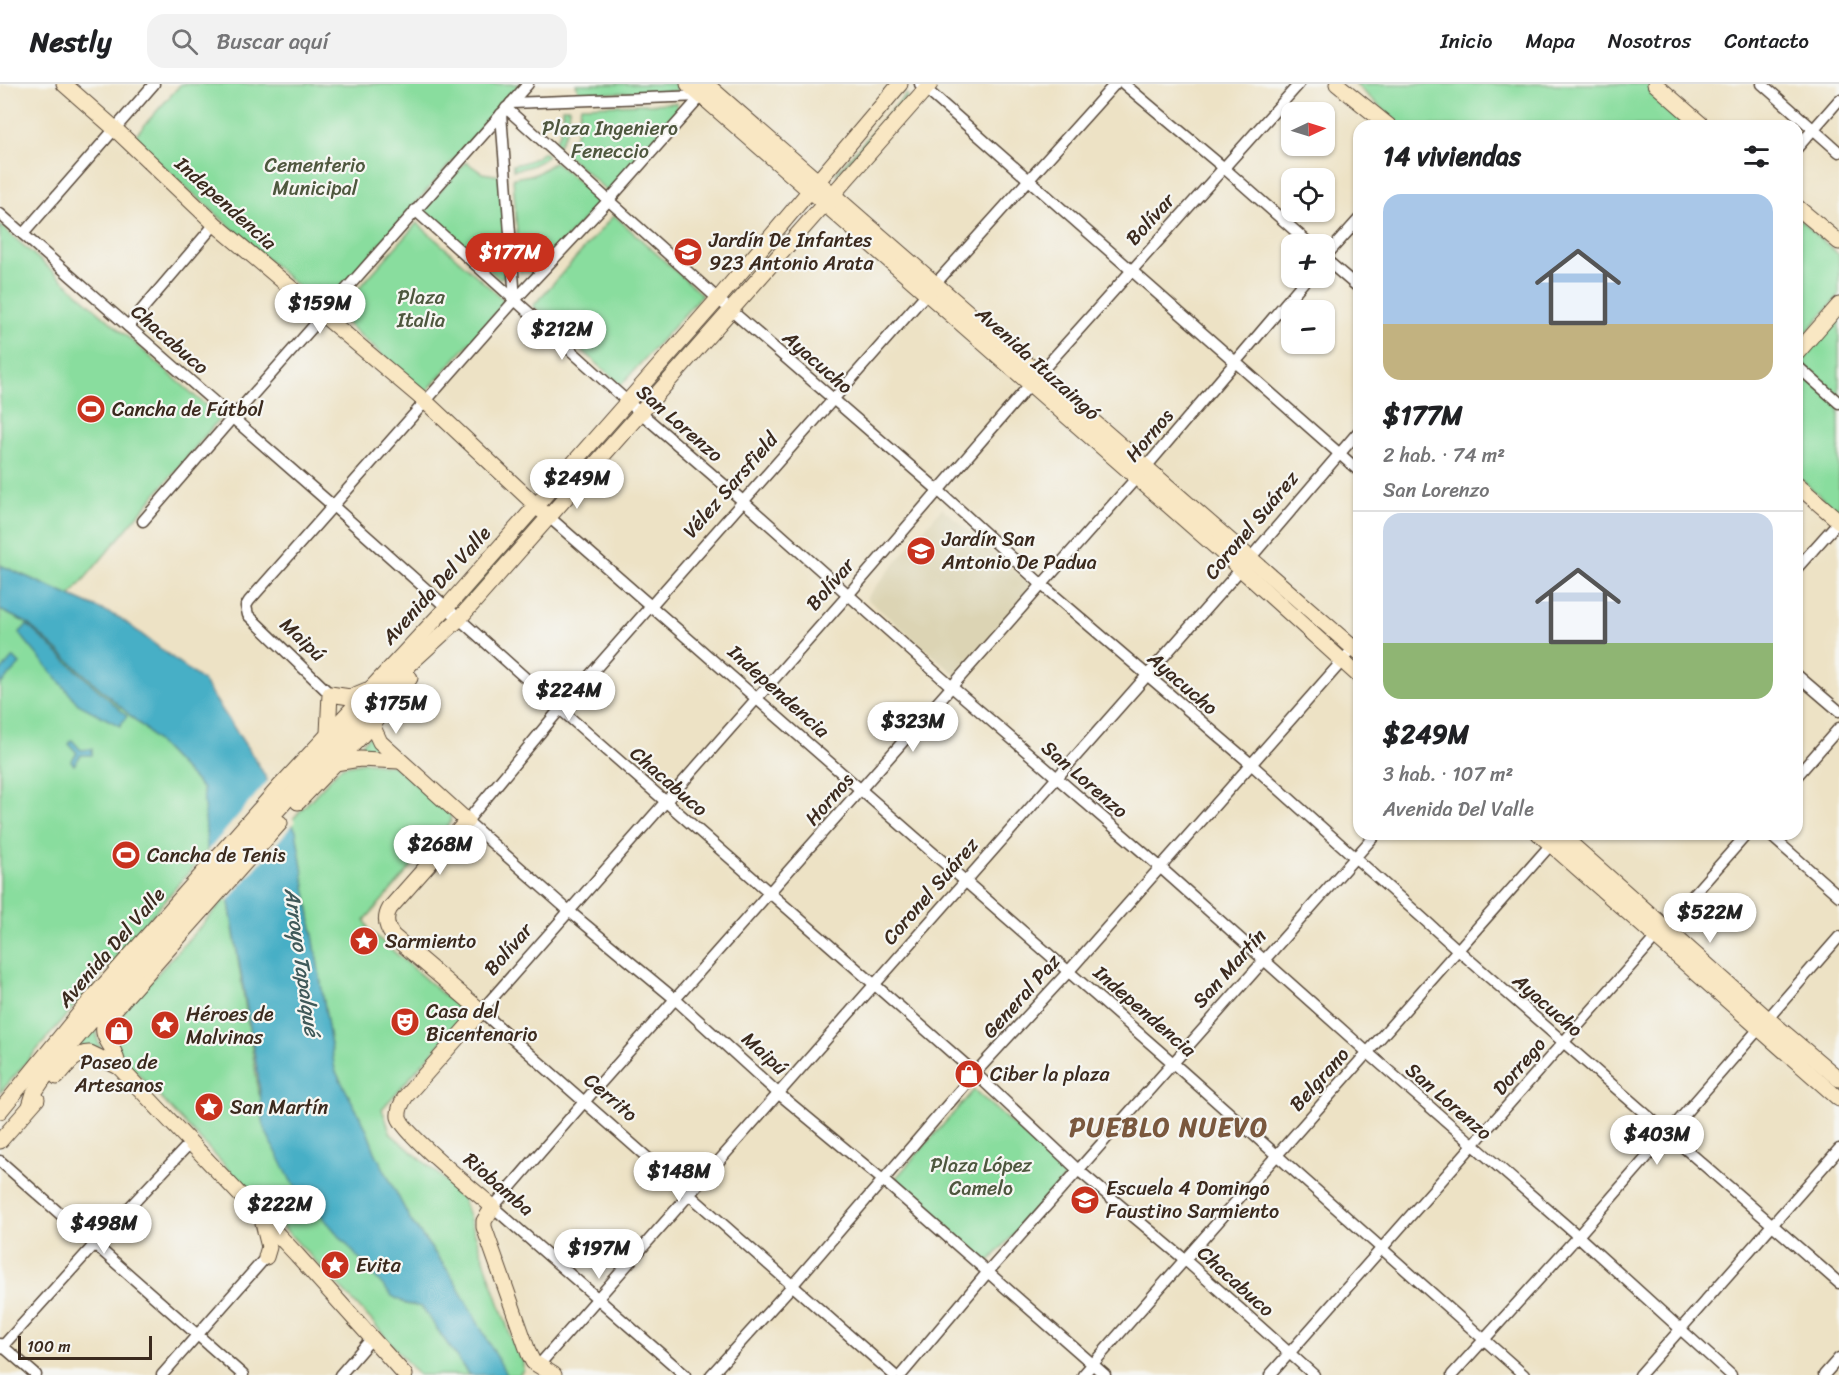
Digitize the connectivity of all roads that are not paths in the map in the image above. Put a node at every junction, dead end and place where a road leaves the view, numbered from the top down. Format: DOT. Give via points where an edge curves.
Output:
graph roads {
  1 [pos="64,84"];
  2 [pos="154,84"];
  3 [pos="528,84"];
  4 [pos="688,84"];
  5 [pos="900,84"];
  6 [pos="1115,84"];
  7 [pos="1124,84"];
  8 [pos="1299,84"];
  9 [pos="1337,84"];
  10 [pos="1762,84"];
  11 [pos="925,86"];
  12 [pos="1660,86"];
  13 [pos="707,88"];
  14 [pos="1839,100"];
  15 [pos="506,108"];
  16 [pos="1382,120"];
  17 [pos="1697,120"];
  18 [pos="1803,120"];
  19 [pos="1803,120"];
  20 [pos="114,128"];
  21 [pos="1813,129"];
  22 [pos="1803,140"];
  23 [pos="1839,152"];
  24 [pos="1224,168"];
  25 [pos="1029,179"];
  26 [pos="813,187"];
  27 [pos="609,200"];
  28 [pos="828,200"];
  29 [pos="415,210"];
  30 [pos="1803,212"];
  31 [pos="0,214"];
  32 [pos="215,224"];
  33 [pos="1353,226"];
  34 [pos="23,234"];
  35 [pos="1299,234"];
  36 [pos="1839,242"];
  37 [pos="1335,246"];
  38 [pos="1335,267"];
  39 [pos="1131,271"];
  40 [pos="1353,283"];
  41 [pos="931,288"];
  42 [pos="1298,288"];
  43 [pos="718,299"];
  44 [pos="515,300"];
  45 [pos="1839,305"];
  46 [pos="731,310"];
  47 [pos="323,316"];
  48 [pos="128,326"];
  49 [pos="1803,346"];
  50 [pos="1234,362"];
  51 [pos="1803,371"];
  52 [pos="1035,379"];
  53 [pos="834,399"];
  54 [pos="426,402"];
  55 [pos="628,402"];
  56 [pos="1839,403"];
  57 [pos="640,413"];
  58 [pos="233,417"];
  59 [pos="1353,438"];
  60 [pos="1340,453"];
  61 [pos="1353,465"];
  62 [pos="1141,472"];
  63 [pos="1803,490"];
  64 [pos="939,491"];
  65 [pos="744,502"];
  66 [pos="332,505"];
  67 [pos="536,506"];
  68 [pos="549,517"];
  69 [pos="143,521"];
  70 [pos="1839,521"];
  71 [pos="1803,560"];
  72 [pos="1246,564"];
  73 [pos="1042,585"];
  74 [pos="848,595"];
  75 [pos="652,606"];
  76 [pos="447,608"];
  77 [pos="459,619"];
  78 [pos="1353,645"];
  79 [pos="1353,651"];
  80 [pos="1342,660"];
  81 [pos="1353,670"];
  82 [pos="1148,676"];
  83 [pos="1803,680"];
  84 [pos="952,687"];
  85 [pos="370,689"];
  86 [pos="330,694"];
  87 [pos="756,699"];
  88 [pos="560,709"];
  89 [pos="1839,711"];
  90 [pos="372,725"];
  91 [pos="1839,728"];
  92 [pos="328,733"];
  93 [pos="399,761"];
  94 [pos="335,763"];
  95 [pos="1251,764"];
  96 [pos="1803,769"];
  97 [pos="1057,778"];
  98 [pos="860,791"];
  99 [pos="290,794"];
  100 [pos="666,802"];
  101 [pos="467,821"];
  102 [pos="1371,840"];
  103 [pos="1555,840"];
  104 [pos="1559,840"];
  105 [pos="1559,840"];
  106 [pos="1741,840"];
  107 [pos="1775,840"];
  108 [pos="1356,857"];
  109 [pos="1161,868"];
  110 [pos="965,883"];
  111 [pos="203,892"];
  112 [pos="770,893"];
  113 [pos="1839,896"];
  114 [pos="569,911"];
  115 [pos="386,921"];
  116 [pos="1665,926"];
  117 [pos="1839,937"];
  118 [pos="1655,939"];
  119 [pos="1458,950"];
  120 [pos="1265,960"];
  121 [pos="1068,972"];
  122 [pos="875,985"];
  123 [pos="676,1000"];
  124 [pos="481,1011"];
  125 [pos="1763,1024"];
  126 [pos="1563,1042"];
  127 [pos="1367,1052"];
  128 [pos="1173,1063"];
  129 [pos="119,1067"];
  130 [pos="975,1073"];
  131 [pos="1839,1079"];
  132 [pos="779,1094"];
  133 [pos="1839,1099"];
  134 [pos="584,1102"];
  135 [pos="30,1107"];
  136 [pos="0,1111"];
  137 [pos="399,1116"];
  138 [pos="1668,1132"];
  139 [pos="0,1141"];
  140 [pos="190,1143"];
  141 [pos="1473,1146"];
  142 [pos="1839,1149"];
  143 [pos="1276,1154"];
  144 [pos="0,1161"];
  145 [pos="1078,1170"];
  146 [pos="884,1181"];
  147 [pos="691,1195"];
  148 [pos="493,1207"];
  149 [pos="261,1217"];
  150 [pos="1772,1224"];
  151 [pos="1578,1236"];
  152 [pos="94,1245"];
  153 [pos="1382,1248"];
  154 [pos="297,1256"];
  155 [pos="266,1257"];
  156 [pos="1184,1259"];
  157 [pos="987,1273"];
  158 [pos="1839,1283"];
  159 [pos="791,1287"];
  160 [pos="599,1299"];
  161 [pos="1680,1330"];
  162 [pos="197,1335"];
  163 [pos="372,1338"];
  164 [pos="1483,1339"];
  165 [pos="1,1346"];
  166 [pos="1290,1353"];
  167 [pos="1839,1358"];
  168 [pos="1092,1364"];
  169 [pos="534,1370"];
  170 [pos="36,1375"];
  171 [pos="162,1375"];
  172 [pos="243,1375"];
  173 [pos="340,1375"];
  174 [pos="405,1375"];
  175 [pos="554,1375"];
  176 [pos="685,1375"];
  177 [pos="711,1375"];
  178 [pos="894,1375"];
  179 [pos="901,1375"];
  180 [pos="1083,1375"];
  181 [pos="1105,1375"];
  182 [pos="1270,1375"];
  183 [pos="1314,1375"];
  184 [pos="1452,1375"];
  185 [pos="1524,1375"];
  186 [pos="1640,1375"];
  187 [pos="1731,1375"];
  188 [pos="1824,1375"];
  1 -- 20 [label="main road, Independencia"];
  2 -- 20 [label="street"];
  3 -- 15 [label="street"];
  4 -- 13 [label="main road, Avenida Ituzaingó"];
  5 -- 26 [label="main road, Avenida Del Valle"];
  6 -- 25 [label="street, Vélez Sarsfield"];
  7 -- 24 [label="street"];
  8 -- 24 [label="street, Bolívar"];
  9 -- 16 [label="main road"];
  10 -- 19 [label="street"];
  11 -- 25 [label="street"];
  11 -- 28 [label="main road, Avenida Del Valle"];
  12 -- 17 [label="main road"];
  13 -- 15 [label="street"];
  13 -- 26 [label="main road, Avenida Ituzaingó"];
  13 -- 27 [label="street"];
  14 -- 21 [label="street"];
  15 -- 27 [label="street, Ayacucho"];
  15 -- 29 [label="street"];
  15 -- 44 [label="street"];
  18 -- 21 [label="street"];
  20 -- 32 [label="main road, Independencia"];
  20 -- 34 [label="street"];
  21 -- 22 [label="street"];
  21 -- 23 [label="street"];
  24 -- 35 [label="street"];
  24 -- 39 [label="street, Bolívar"];
  25 -- 39 [label="street"];
  25 -- 41 [label="street, Vélez Sarsfield"];
  26 -- 28 [label="main road, Avenida Ituzaingó"];
  26 -- 43 [label="main road, Avenida Del Valle"];
  27 -- 43 [label="street, Ayacucho"];
  27 -- 44 [label="street"];
  28 -- 41 [label="main road, Avenida Ituzaingó"];
  28 -- 46 [label="main road, Avenida Del Valle"];
  29 -- 44 [label="street, San Lorenzo"];
  29 -- 47 [label="street"];
  30 -- 36 [label="main road"];
  31 -- 34 [label="street, Chacabuco"];
  32 -- 47 [label="main road, Independencia"];
  32 -- 48 [label="street"];
  33 -- 37 [label="street"];
  34 -- 48 [label="street, Chacabuco"];
  38 -- 40 [label="street"];
  39 -- 50 [label="street"];
  39 -- 52 [label="street, Bolívar"];
  41 -- 52 [label="main road, Avenida Ituzaingó"];
  41 -- 53 [label="street, Vélez Sarsfield"];
  42 -- 50 [label="street, Hornos"];
  43 -- 46 [label="street, Ayacucho"];
  43 -- 55 [label="main road, Avenida Del Valle"];
  44 -- 54 [label="street"];
  44 -- 55 [label="street, San Lorenzo"];
  45 -- 49 [label="main road"];
  46 -- 53 [label="street, Ayacucho"];
  46 -- 57 [label="main road, Avenida Del Valle"];
  47 -- 54 [label="main road, Independencia"];
  47 -- 58 [label="street"];
  48 -- 58 [label="street, Chacabuco"];
  50 -- 60 [label="street"];
  50 -- 62 [label="street, Hornos"];
  51 -- 56 [label="street"];
  52 -- 62 [label="main road, Avenida Ituzaingó"];
  52 -- 64 [label="street, Bolívar"];
  53 -- 64 [label="street, Ayacucho"];
  53 -- 65 [label="street, Vélez Sarsfield"];
  54 -- 66 [label="street"];
  54 -- 67 [label="main road, Independencia"];
  55 -- 57 [label="street, San Lorenzo"];
  55 -- 67 [label="main road, Avenida Del Valle"];
  57 -- 65 [label="street, San Lorenzo"];
  57 -- 68 [label="main road, Avenida Del Valle"];
  58 -- 66 [label="street, Chacabuco"];
  58 -- 69 [label="street"];
  59 -- 60 [label="street, Coronel Suárez"];
  60 -- 61 [label="street"];
  60 -- 72 [label="street, Coronel Suárez"];
  62 -- 72 [label="main road, Avenida Ituzaingó"];
  62 -- 73 [label="street, Hornos"];
  63 -- 70 [label="main road"];
  64 -- 73 [label="street, Ayacucho"];
  64 -- 74 [label="street, Bolívar"];
  65 -- 74 [label="street, San Lorenzo"];
  65 -- 75 [label="street, Vélez Sarsfield"];
  66 -- 76 [label="street, Chacabuco"];
  66 -- 86 [label="street, Maipú" via="246,606 248,615"];
  67 -- 68 [label="main road, Independencia"];
  67 -- 76 [label="main road, Avenida Del Valle"];
  68 -- 75 [label="street, Independencia"];
  68 -- 77 [label="main road, Avenida Del Valle"];
  70 -- 71 [label="street"];
  72 -- 78 [label="main road, Avenida Ituzaingó"];
  72 -- 80 [label="main road, Avenida Ituzaingó"];
  72 -- 82 [label="street, Coronel Suárez"];
  73 -- 82 [label="street, Ayacucho"];
  73 -- 84 [label="street, Hornos"];
  74 -- 84 [label="street, San Lorenzo"];
  74 -- 87 [label="street, Bolívar"];
  75 -- 87 [label="street, Independencia"];
  75 -- 88 [label="street, Vélez Sarsfield"];
  76 -- 77 [label="street, Chacabuco"];
  76 -- 85 [label="main road, Avenida Del Valle"];
  77 -- 88 [label="street, Chacabuco"];
  77 -- 90 [label="main road, Avenida Del Valle"];
  77 -- 99 [label="main road, Avenida Del Valle" via="412,662"];
  79 -- 80 [label="street, General Paz"];
  80 -- 81 [label="main road, Avenida Ituzaingó"];
  80 -- 95 [label="street, General Paz"];
  82 -- 95 [label="street, Ayacucho"];
  82 -- 97 [label="street, Coronel Suárez"];
  83 -- 89 [label="street"];
  84 -- 97 [label="street, San Lorenzo"];
  84 -- 98 [label="street, Hornos"];
  85 -- 86 [label="main road" via="351,697"];
  85 -- 92 [label="main road, Avenida Del Valle"];
  86 -- 92 [label="main road"];
  87 -- 98 [label="street, Independencia"];
  87 -- 100 [label="street, Bolívar"];
  88 -- 100 [label="street, Chacabuco"];
  88 -- 101 [label="street, Vélez Sarsfield"];
  90 -- 93 [label="main road, Maipú" via="380,742"];
  90 -- 94 [label="main road, Avenida Del Valle"];
  91 -- 96 [label="street"];
  92 -- 99 [label="main road, Avenida Del Valle"];
  93 -- 94 [label="main road" via="360,759"];
  93 -- 101 [label="main road, Maipú"];
  94 -- 99 [label="main road, Avenida Del Valle"];
  95 -- 108 [label="street, Ayacucho"];
  95 -- 109 [label="street, General Paz"];
  97 -- 109 [label="street, San Lorenzo"];
  97 -- 110 [label="street, Coronel Suárez"];
  98 -- 110 [label="street, Independencia"];
  98 -- 112 [label="street, Hornos"];
  99 -- 111 [label="main road, Avenida Del Valle"];
  99 -- 111 [label="main road, Avenida Del Valle"];
  100 -- 112 [label="street, Chacabuco"];
  100 -- 114 [label="street, Bolívar"];
  101 -- 114 [label="street, Maipú"];
  101 -- 115 [label="main road, Vélez Sarsfield" via="390,908"];
  102 -- 108 [label="street, San Martín"];
  103 -- 119 [label="street, Belgrano"];
  104 -- 116 [label="main road"];
  105 -- 118 [label="main road"];
  106 -- 116 [label="street, Dorrego"];
  107 -- 113 [label="street"];
  108 -- 119 [label="street, Ayacucho"];
  108 -- 120 [label="street, San Martín"];
  109 -- 120 [label="street, San Lorenzo"];
  109 -- 121 [label="street, General Paz"];
  110 -- 121 [label="street, Independencia"];
  110 -- 122 [label="street, Coronel Suárez"];
  111 -- 129 [label="main road, Avenida Del Valle" via="107,1018 104,1037"];
  111 -- 135 [label="main road, Avenida Del Valle" via="67,1049 34,1093"];
  111 -- 136 [label="main road, Avenida Del Valle" via="83,1009"];
  112 -- 122 [label="street, Chacabuco"];
  112 -- 123 [label="street, Hornos"];
  114 -- 123 [label="street, Maipú"];
  114 -- 124 [label="street, Bolívar"];
  115 -- 124 [label="main road, Cerrito" via="393,936"];
  116 -- 118 [label="street, Dorrego"];
  116 -- 125 [label="main road"];
  117 -- 125 [label="street"];
  118 -- 125 [label="main road"];
  118 -- 126 [label="street, Dorrego"];
  119 -- 126 [label="street, Ayacucho"];
  119 -- 127 [label="street, Belgrano"];
  120 -- 127 [label="street, San Lorenzo"];
  120 -- 128 [label="street, San Martín"];
  121 -- 128 [label="street, Independencia"];
  121 -- 130 [label="street, General Paz"];
  122 -- 130 [label="street, Chacabuco"];
  122 -- 132 [label="street, Coronel Suárez"];
  123 -- 132 [label="street, Maipú"];
  123 -- 134 [label="street, Hornos"];
  124 -- 134 [label="street, Cerrito"];
  124 -- 137 [label="main road, Bolívar" via="406,1096"];
  125 -- 131 [label="main road"];
  125 -- 133 [label="main road"];
  125 -- 138 [label="street"];
  126 -- 138 [label="street, Ayacucho"];
  126 -- 141 [label="street, Dorrego"];
  127 -- 141 [label="street, San Lorenzo"];
  127 -- 143 [label="street, Belgrano"];
  128 -- 143 [label="street, Independencia"];
  128 -- 145 [label="street, San Martín"];
  129 -- 135 [label="main road" via="90,1053 80,1054"];
  129 -- 140 [label="main road"];
  130 -- 145 [label="street, Chacabuco"];
  130 -- 146 [label="street, General Paz"];
  132 -- 146 [label="street, Maipú"];
  132 -- 147 [label="street, Coronel Suárez"];
  134 -- 147 [label="street, Cerrito"];
  134 -- 148 [label="street, Hornos"];
  135 -- 139 [label="main road, Avenida Del Valle"];
  137 -- 148 [label="main road, Riobamba" via="409,1132"];
  138 -- 150 [label="street, Ayacucho"];
  138 -- 151 [label="street"];
  140 -- 149 [label="main road"];
  140 -- 152 [label="street"];
  141 -- 151 [label="street, San Lorenzo"];
  141 -- 153 [label="street, Dorrego"];
  142 -- 150 [label="street"];
  143 -- 153 [label="street, Independencia"];
  143 -- 156 [label="street, Belgrano"];
  144 -- 152 [label="street"];
  145 -- 156 [label="street, Chacabuco"];
  145 -- 157 [label="street, San Martín"];
  146 -- 157 [label="street, Maipú"];
  146 -- 159 [label="street, General Paz"];
  147 -- 159 [label="street, Cerrito"];
  147 -- 160 [label="street, Coronel Suárez"];
  148 -- 160 [label="street, Riobamba"];
  148 -- 169 [label="main road" via="484,1227"];
  149 -- 154 [label="main road"];
  149 -- 155 [label="main road" via="268,1237"];
  150 -- 158 [label="street, Ayacucho"];
  150 -- 161 [label="street"];
  151 -- 161 [label="street, San Lorenzo"];
  151 -- 164 [label="street"];
  152 -- 162 [label="street"];
  152 -- 165 [label="street"];
  153 -- 164 [label="street, Independencia"];
  153 -- 166 [label="street, Dorrego"];
  154 -- 155 [label="main road" via="281,1252"];
  154 -- 163 [label="main road"];
  155 -- 162 [label="street"];
  156 -- 166 [label="street, Chacabuco"];
  156 -- 168 [label="street, Belgrano"];
  157 -- 168 [label="street, Maipú"];
  157 -- 179 [label="street, San Martín"];
  159 -- 177 [label="street, General Paz"];
  159 -- 178 [label="street, Cerrito"];
  160 -- 169 [label="street, Coronel Suárez"];
  160 -- 176 [label="street, Riobamba"];
  161 -- 186 [label="street"];
  161 -- 187 [label="street, San Lorenzo"];
  162 -- 171 [label="street"];
  162 -- 172 [label="street"];
  163 -- 173 [label="street"];
  163 -- 174 [label="main road"];
  164 -- 184 [label="street"];
  164 -- 185 [label="street, Independencia"];
  165 -- 170 [label="street"];
  166 -- 182 [label="street, Dorrego"];
  166 -- 183 [label="street, Chacabuco"];
  167 -- 188 [label="street"];
  168 -- 180 [label="street, Belgrano"];
  168 -- 181 [label="street, Maipú"];
  169 -- 175 [label="main road"];
}
